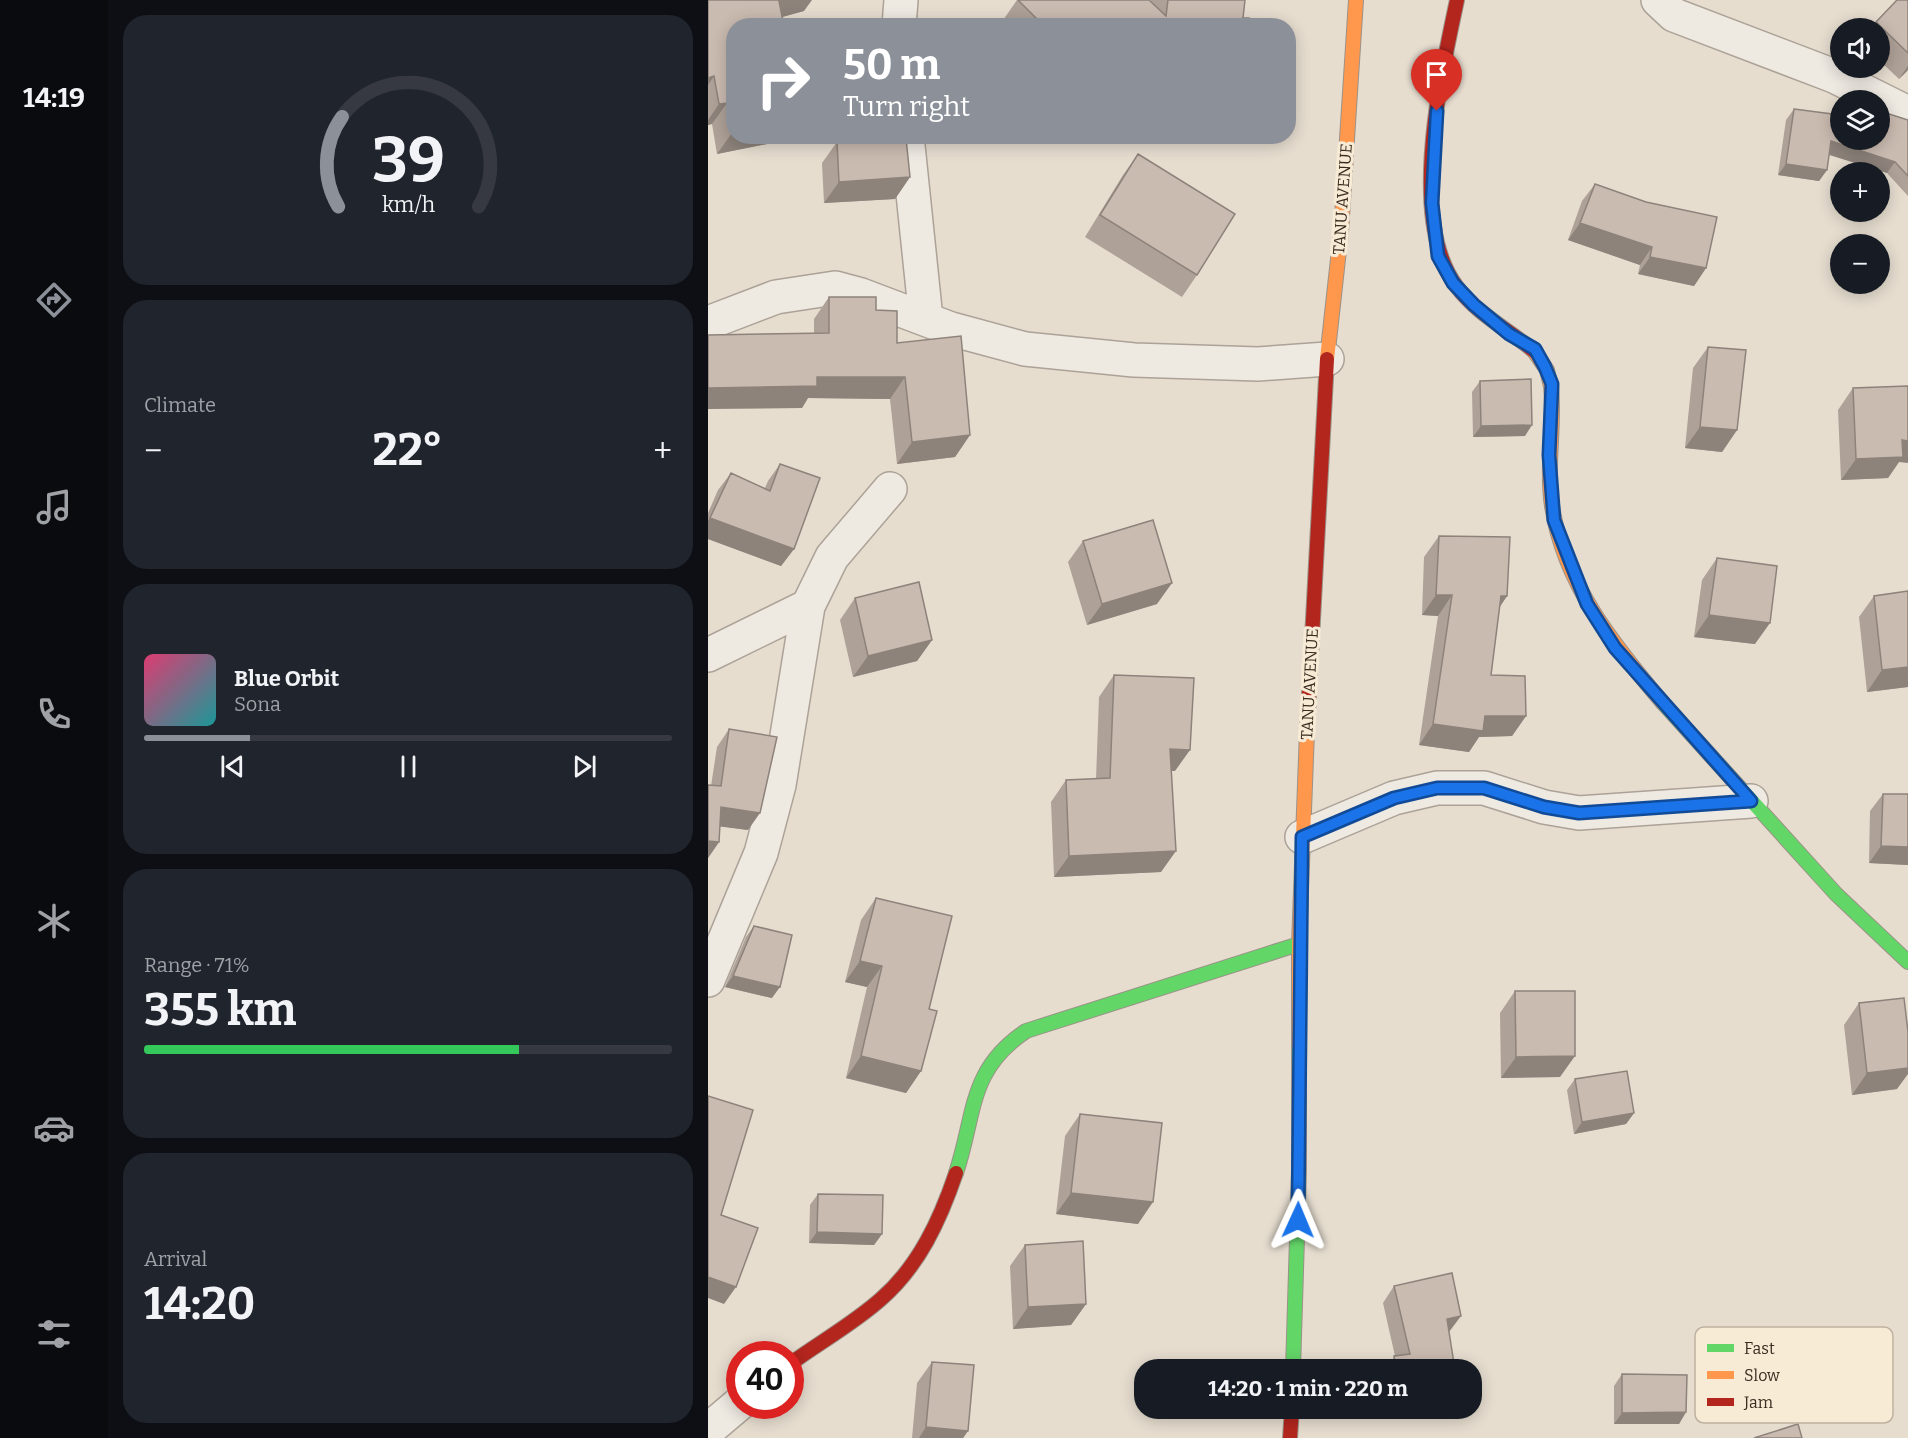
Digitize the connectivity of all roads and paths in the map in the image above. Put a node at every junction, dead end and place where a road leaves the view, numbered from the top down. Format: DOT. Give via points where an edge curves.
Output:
graph roads {
  1 [pos="901,0"];
  2 [pos="1356,0"];
  3 [pos="1457,0"];
  4 [pos="1658,0"];
  5 [pos="900,18"];
  6 [pos="1908,113"];
  7 [pos="908,144"];
  8 [pos="926,319"];
  9 [pos="708,323"];
  10 [pos="1327,359"];
  11 [pos="890,489"];
  12 [pos="808,606"];
  13 [pos="708,655"];
  14 [pos="1751,801"];
  15 [pos="1302,837"];
  16 [pos="1299,944"];
  17 [pos="1908,962"];
  18 [pos="708,980"];
  19 [pos="804,1355"];
  20 [pos="1293,1359"];
  21 [pos="726,1415"];
  22 [pos="1291,1419"];
  23 [pos="708,1430"];
  24 [pos="1290,1438"];
  1 -- 5 [label="street"];
  2 -- 10 [label="street, TANU AVENUE" via="1341,231"];
  3 -- 14 [label="street" via="1442,67 1434,134 1432,203 1438,256 1453,283 1474,305 1509,334 1535,349 1545,367 1552,384 1549,455 1554,520 1587,604 1615,648"];
  4 -- 6 [label="street" via="1674,15 1834,76"];
  7 -- 8 [label="street"];
  8 -- 9 [label="street" via="835,288 776,297"];
  8 -- 10 [label="street" via="1025,349 1134,360 1258,364"];
  10 -- 15 [label="street, TANU AVENUE"];
  11 -- 12 [label="street" via="832,557"];
  12 -- 13 [label="street"];
  12 -- 18 [label="street" via="779,785 761,854"];
  14 -- 15 [label="street" via="1579,813 1544,807 1484,788 1437,788 1394,798"];
  14 -- 17 [label="street" via="1873,933"];
  15 -- 16 [label="street, TANU AVENUE"];
  16 -- 19 [label="street" via="1026,1031 1005,1043 988,1063 976,1093 962,1158 945,1203 909,1270 874,1308"];
  16 -- 20 [label="street, TANU AVENUE" via="1299,1196"];
  21 -- 23 [label="street"];
  22 -- 24 [label="street"];
}
